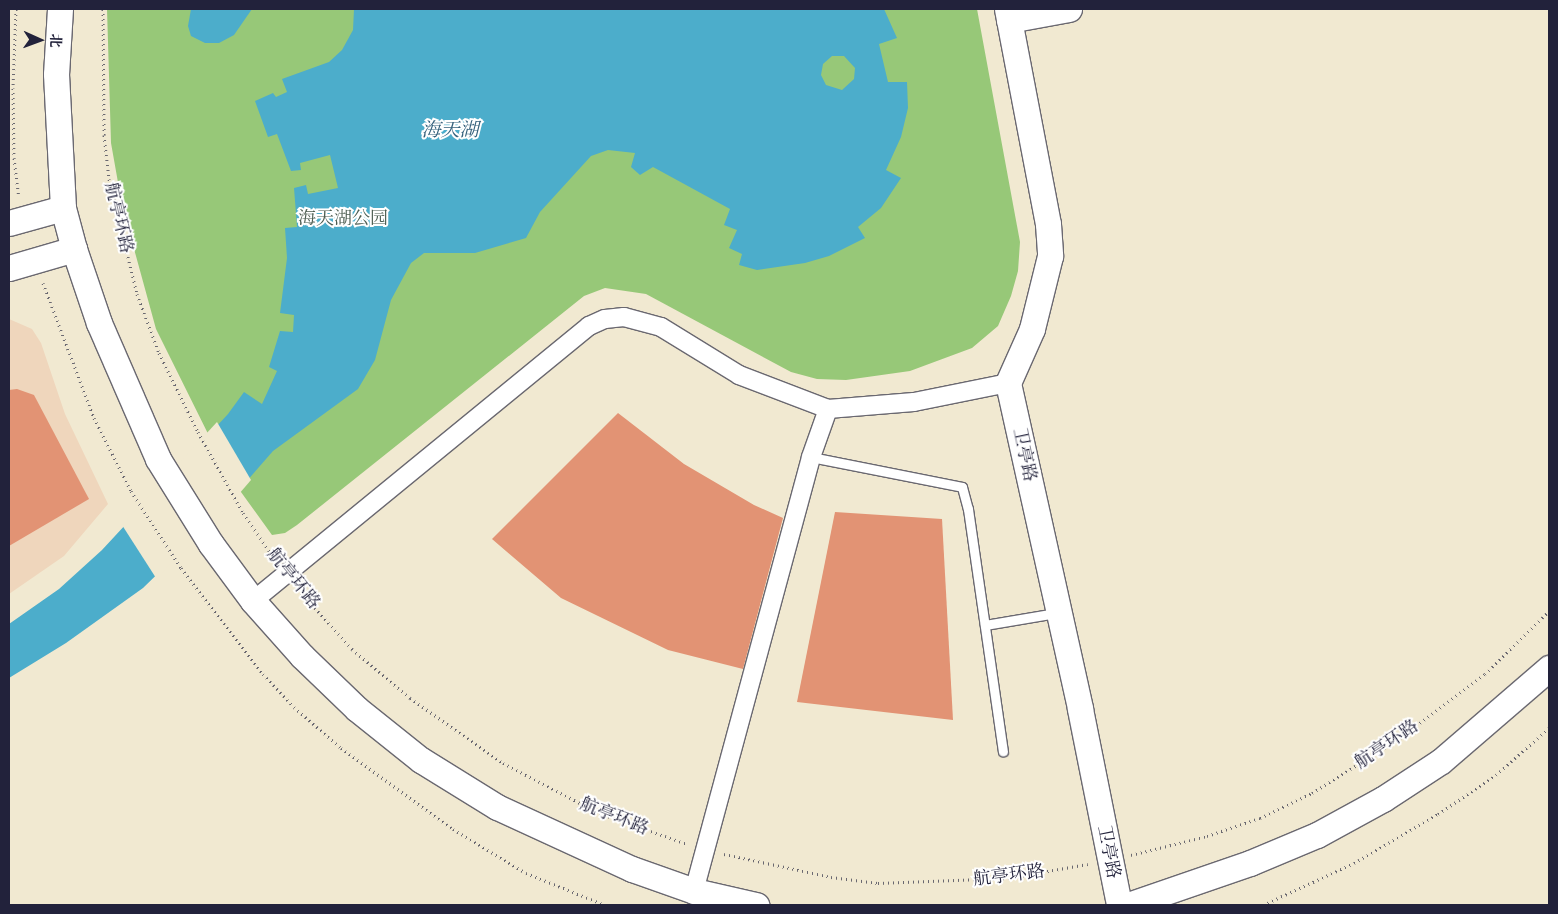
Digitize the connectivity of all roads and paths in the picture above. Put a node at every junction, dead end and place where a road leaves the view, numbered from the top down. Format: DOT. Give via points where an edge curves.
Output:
graph roads {
  1 [pos="60,9"];
  2 [pos="103,9"];
  3 [pos="1070,9"];
  4 [pos="1008,14"];
  5 [pos="63,208"];
  6 [pos="9,223"];
  7 [pos="74,249"];
  8 [pos="9,268"];
  9 [pos="1008,383"];
  10 [pos="828,409"];
  11 [pos="811,457"];
  12 [pos="131,491"];
  13 [pos="285,574"];
  14 [pos="252,601"];
  15 [pos="1549,611"];
  16 [pos="1058,613"];
  17 [pos="985,625"];
  18 [pos="1549,668"];
  19 [pos="1549,728"];
  20 [pos="1003,751"];
  21 [pos="705,850"];
  22 [pos="1110,860"];
  23 [pos="694,891"];
  24 [pos="606,905"];
  25 [pos="756,905"];
  26 [pos="1119,905"];
  27 [pos="1128,905"];
  28 [pos="1263,905"];
  1 -- 5 [label="street" via="56,74"];
  2 -- 13 [label="path, 航亭环路" via="104,135 109,180 137,294 159,353 198,432 242,511"];
  3 -- 4 [label="street"];
  4 -- 9 [label="street" via="1048,224 1050,256 1032,329"];
  5 -- 6 [label="street"];
  5 -- 7 [label="street"];
  7 -- 8 [label="street"];
  7 -- 14 [label="street" via="99,322 158,459 211,544"];
  9 -- 10 [label="street" via="914,402"];
  9 -- 16 [label="street, 卫亭路"];
  10 -- 11 [label="street"];
  10 -- 13 [label="street" via="739,375 661,326 624,316 605,319 588,326"];
  11 -- 17 [label="lane" via="962,487"];
  11 -- 21 [label="street"];
  12 -- 24 [label="path" via="181,568 263,674 294,707 348,754 453,829 526,873"];
  13 -- 14 [label="street"];
  13 -- 21 [label="path, 航亭环路" via="352,649 410,698 503,763 599,812"];
  14 -- 23 [label="street" via="302,656 358,709 421,760 497,807 567,841"];
  15 -- 22 [label="path, 航亭环路" via="1485,674 1400,738 1312,792 1260,818 1207,836"];
  16 -- 17 [label="lane"];
  16 -- 22 [label="street, 卫亭路"];
  17 -- 20 [label="lane"];
  18 -- 27 [label="street" via="1441,761 1383,799 1317,835 1267,856"];
  19 -- 28 [label="path" via="1496,775 1438,814 1354,863"];
  21 -- 22 [label="path, 航亭环路" via="831,877 878,883 1008,878"];
  21 -- 23 [label="street"];
  22 -- 26 [label="street, 卫亭路"];
  23 -- 25 [label="street"];
}
